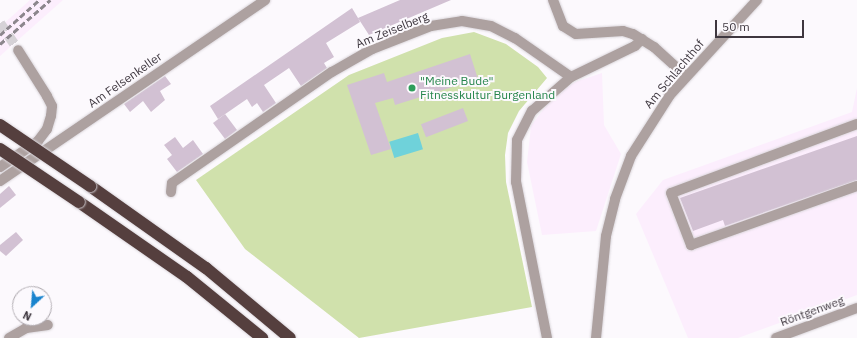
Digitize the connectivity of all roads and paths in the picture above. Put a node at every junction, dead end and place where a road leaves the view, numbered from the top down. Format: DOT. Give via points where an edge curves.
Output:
graph roads {
  1 [pos="265,0"];
  2 [pos="553,0"];
  3 [pos="757,0"];
  4 [pos="642,39"];
  5 [pos="18,50"];
  6 [pos="686,76"];
  7 [pos="571,77"];
  8 [pos="857,124"];
  9 [pos="0,125"];
  10 [pos="0,149"];
  11 [pos="0,167"];
  12 [pos="0,181"];
  13 [pos="857,186"];
  14 [pos="170,192"];
  15 [pos="857,308"];
  16 [pos="41,326"];
  17 [pos="9,338"];
  18 [pos="262,338"];
  19 [pos="290,338"];
  20 [pos="548,338"];
  21 [pos="596,338"];
  22 [pos="776,338"];
  1 -- 12 [label="street, Am Felsenkeller"];
  2 -- 4 [label="street" via="563,26 576,34 623,31"];
  3 -- 6 [label="street, Am Schlachthof"];
  4 -- 6 [label="street"];
  4 -- 7 [label="street" via="635,46"];
  5 -- 11 [label="street" via="52,106 51,116 47,129 38,141"];
  6 -- 21 [label="street, Am Schlachthof" via="648,126 631,156 621,182 604,247"];
  7 -- 14 [label="street, Am Zeiselberg" via="515,38 491,26 462,21 431,26 372,49 332,72 172,183"];
  7 -- 20 [label="street" via="532,111 517,140 516,182"];
  8 -- 13 [label="street" via="671,193 691,245"];
  9 -- 19 [label="highway, bridge" via="206,268"];
  10 -- 18 [label="highway, bridge" via="187,277"];
  15 -- 22 [label="street, Röntgenweg"];
  16 -- 17 [label="street" via="26,328"];
}
